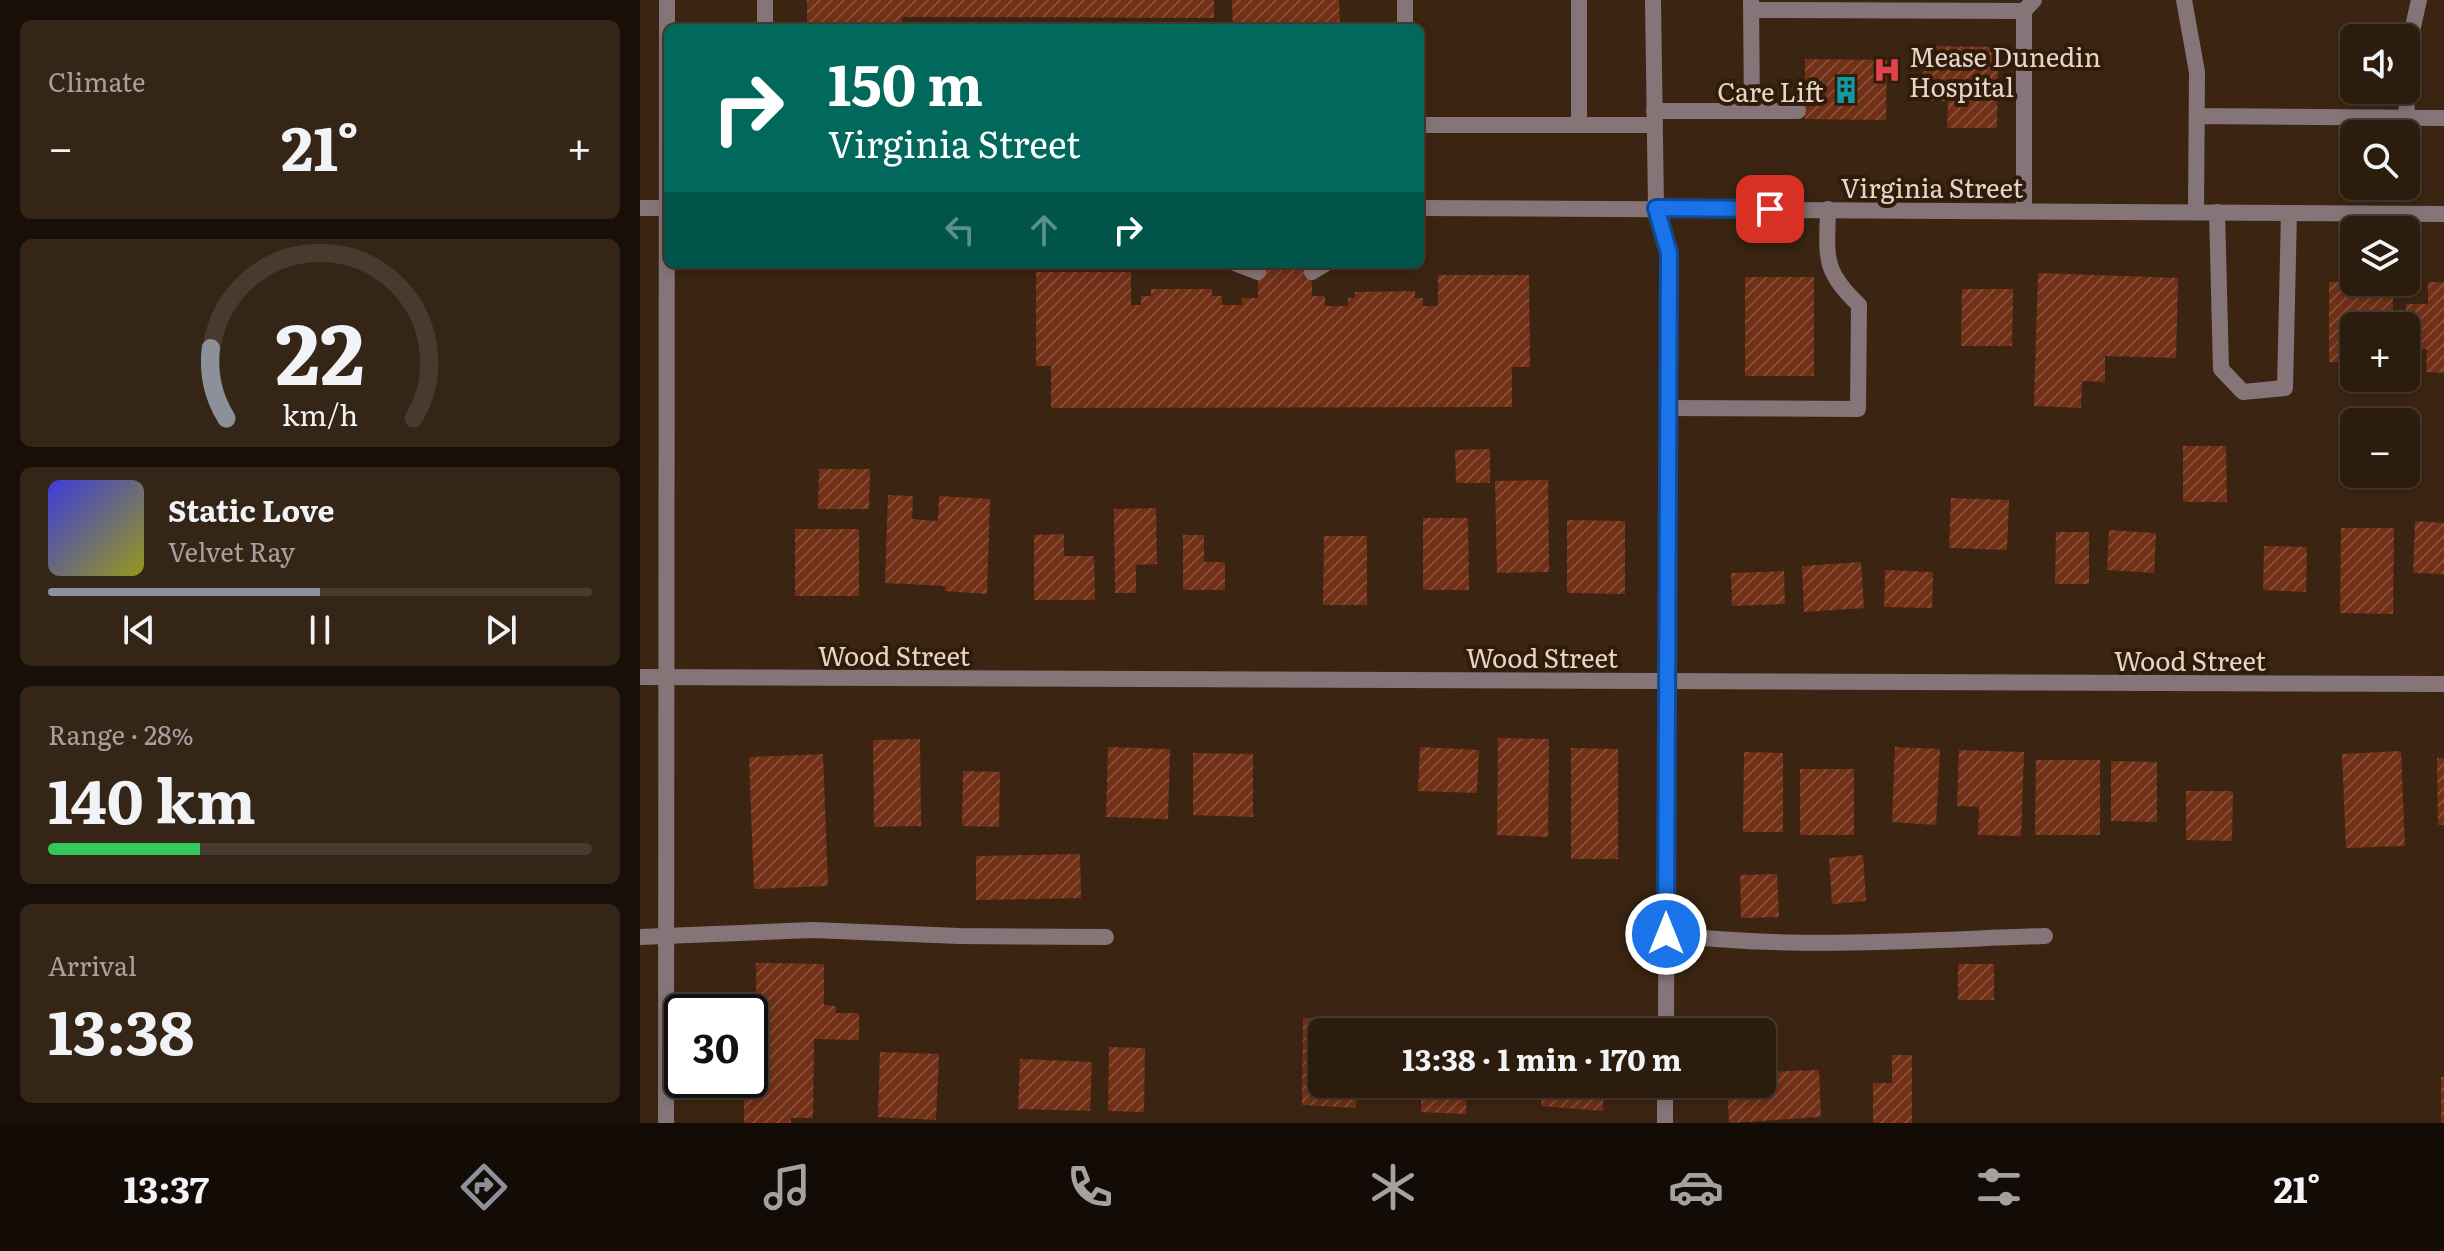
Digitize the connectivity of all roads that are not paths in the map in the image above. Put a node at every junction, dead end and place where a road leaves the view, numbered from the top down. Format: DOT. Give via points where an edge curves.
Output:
graph roads {
  1 [pos="667,0"];
  2 [pos="765,0"];
  3 [pos="1405,0"];
  4 [pos="1579,0"];
  5 [pos="1653,0"];
  6 [pos="2184,0"];
  7 [pos="2419,0"];
  8 [pos="1751,5"];
  9 [pos="2029,6"];
  10 [pos="667,24"];
  11 [pos="765,24"];
  12 [pos="1405,24"];
  13 [pos="2414,24"];
  14 [pos="2407,104"];
  15 [pos="1752,111"];
  16 [pos="1798,111"];
  17 [pos="2197,116"];
  18 [pos="1654,118"];
  19 [pos="2407,118"];
  20 [pos="2444,118"];
  21 [pos="1424,125"];
  22 [pos="1579,125"];
  23 [pos="640,208"];
  24 [pos="664,208"];
  25 [pos="1424,208"];
  26 [pos="1656,208"];
  27 [pos="1828,209"];
  28 [pos="2024,211"];
  29 [pos="2196,212"];
  30 [pos="2217,212"];
  31 [pos="2289,213"];
  32 [pos="2444,214"];
  33 [pos="667,268"];
  34 [pos="1248,268"];
  35 [pos="1258,272"];
  36 [pos="1669,408"];
  37 [pos="640,677"];
  38 [pos="667,677"];
  39 [pos="1668,680"];
  40 [pos="2444,684"];
  41 [pos="1666,934"];
  42 [pos="2045,936"];
  43 [pos="640,937"];
  44 [pos="1106,937"];
  45 [pos="667,938"];
  46 [pos="1666,1018"];
  47 [pos="1665,1098"];
  48 [pos="666,1123"];
  49 [pos="1665,1123"];
  1 -- 10 [label="street"];
  2 -- 11 [label="street"];
  3 -- 12 [label="street"];
  4 -- 22 [label="street"];
  5 -- 18 [label="street"];
  6 -- 17 [label="street" via="2197,72"];
  7 -- 13 [label="street"];
  8 -- 9 [label="street"];
  8 -- 15 [label="street"];
  9 -- 28 [label="street"];
  14 -- 19 [label="street"];
  15 -- 16 [label="street"];
  15 -- 18 [label="street"];
  17 -- 19 [label="street"];
  17 -- 29 [label="street"];
  18 -- 22 [label="street"];
  18 -- 26 [label="street"];
  19 -- 20 [label="street"];
  21 -- 22 [label="street"];
  23 -- 24 [label="street"];
  25 -- 26 [label="street, Virginia Street"];
  26 -- 27 [label="street, Virginia Street"];
  26 -- 36 [label="street" via="1669,253"];
  27 -- 28 [label="street, Virginia Street"];
  27 -- 36 [label="street" via="1827,262 1838,285 1859,305 1858,409"];
  28 -- 29 [label="street, Virginia Street"];
  29 -- 30 [label="street, Virginia Street"];
  30 -- 31 [label="street, Virginia Street"];
  30 -- 31 [label="street" via="2221,369 2243,392 2285,388"];
  31 -- 32 [label="street, Virginia Street"];
  33 -- 38 [label="street"];
  34 -- 35 [label="street"];
  36 -- 39 [label="street"];
  37 -- 38 [label="street, Wood Street"];
  38 -- 39 [label="street, Wood Street"];
  38 -- 45 [label="street"];
  39 -- 40 [label="street, Wood Street"];
  39 -- 41 [label="street"];
  41 -- 42 [label="street" via="1730,942"];
  41 -- 46 [label="street"];
  43 -- 45 [label="street"];
  44 -- 45 [label="street" via="813,930"];
  45 -- 48 [label="street"];
  47 -- 49 [label="street"];
}
